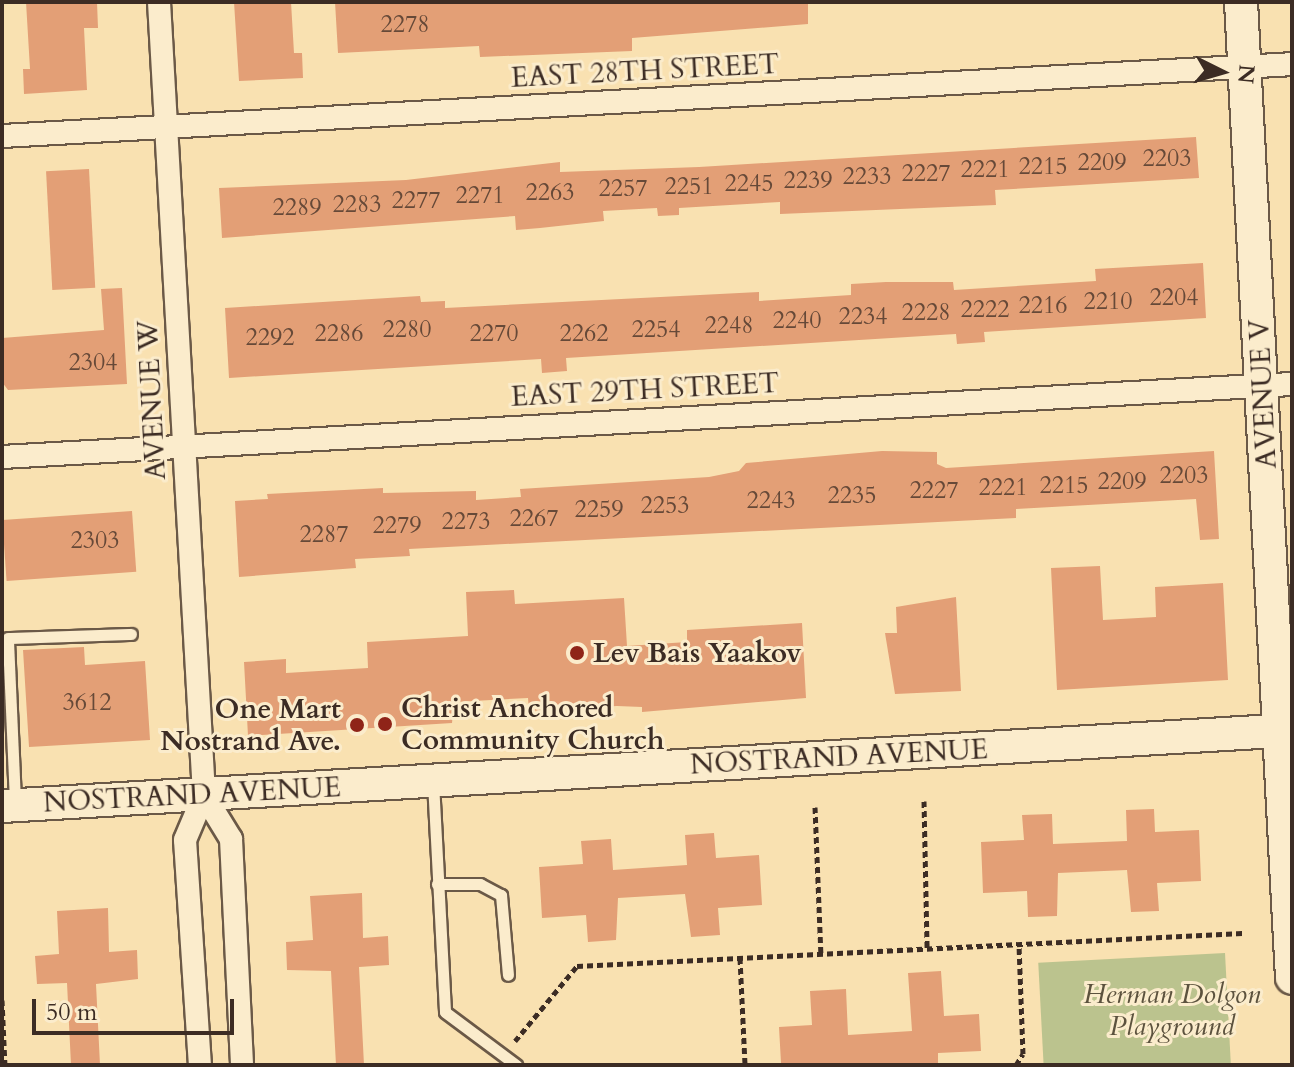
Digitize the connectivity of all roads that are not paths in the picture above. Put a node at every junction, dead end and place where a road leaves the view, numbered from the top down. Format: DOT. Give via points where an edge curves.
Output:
graph roads {
  1 [pos="159,2"];
  2 [pos="1241,2"];
  3 [pos="1292,64"];
  4 [pos="1245,67"];
  5 [pos="167,127"];
  6 [pos="2,136"];
  7 [pos="1278,385"];
  8 [pos="184,446"];
  9 [pos="2,457"];
  10 [pos="131,634"];
  11 [pos="1286,730"];
  12 [pos="433,781"];
  13 [pos="204,795"];
  14 [pos="9,806"];
  15 [pos="437,884"];
  16 [pos="508,975"];
  17 [pos="1292,978"];
  18 [pos="200,1065"];
  19 [pos="242,1065"];
  20 [pos="516,1065"];
  1 -- 5 [label="street, AVENUE W"];
  2 -- 4 [label="main road, AVENUE V"];
  3 -- 4 [label="street, EAST 28TH STREET"];
  4 -- 5 [label="street, EAST 28TH STREET"];
  4 -- 7 [label="main road, AVENUE V"];
  5 -- 6 [label="street, EAST 28TH STREET"];
  5 -- 8 [label="street, AVENUE W"];
  7 -- 8 [label="street, EAST 29TH STREET"];
  7 -- 11 [label="main road, AVENUE V"];
  8 -- 9 [label="street, EAST 29TH STREET"];
  8 -- 13 [label="street, AVENUE W"];
  10 -- 14 [label="lane" via="8,638"];
  11 -- 12 [label="main road, NOSTRAND AVENUE"];
  11 -- 17 [label="main road, AVENUE V"];
  12 -- 13 [label="main road, NOSTRAND AVENUE"];
  12 -- 15 [label="lane"];
  13 -- 14 [label="main road, NOSTRAND AVENUE"];
  13 -- 18 [label="street, AVENUE W" via="185,840"];
  13 -- 19 [label="street, AVENUE W" via="231,839"];
  15 -- 16 [label="lane" via="480,884 501,895"];
  15 -- 20 [label="lane" via="445,1012"];
}
